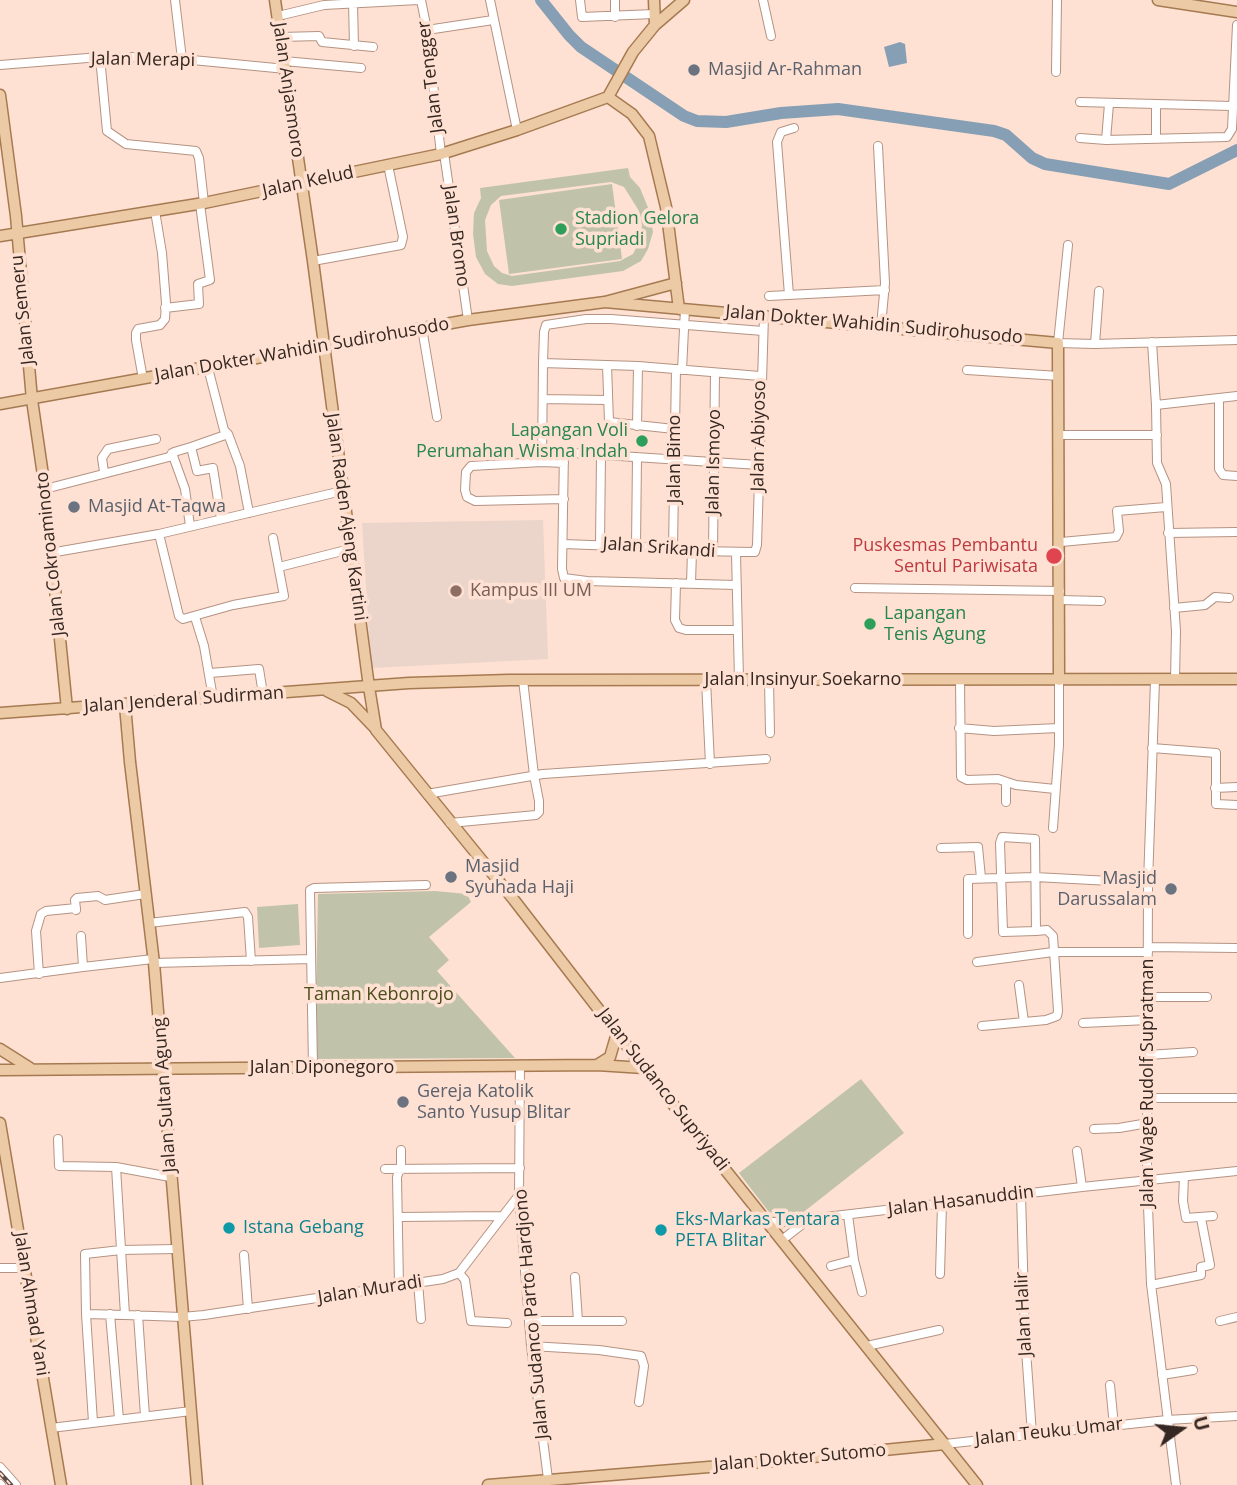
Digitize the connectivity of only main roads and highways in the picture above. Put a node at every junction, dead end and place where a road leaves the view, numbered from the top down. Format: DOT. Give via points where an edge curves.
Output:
graph roads {
  1 [pos="275,0"];
  2 [pos="654,0"];
  3 [pos="684,0"];
  4 [pos="1158,0"];
  5 [pos="1237,12"];
  6 [pos="654,20"];
  7 [pos="609,93"];
  8 [pos="0,95"];
  9 [pos="301,184"];
  10 [pos="15,233"];
  11 [pos="0,236"];
  12 [pos="676,283"];
  13 [pos="605,302"];
  14 [pos="683,310"];
  15 [pos="324,347"];
  16 [pos="32,400"];
  17 [pos="0,404"];
  18 [pos="1237,679"];
  19 [pos="1059,680"];
  20 [pos="369,687"];
  21 [pos="324,689"];
  22 [pos="125,705"];
  23 [pos="67,709"];
  24 [pos="0,713"];
  25 [pos="376,730"];
  26 [pos="617,1033"];
  27 [pos="0,1049"];
  28 [pos="597,1065"];
  29 [pos="644,1068"];
  30 [pos="164,1069"];
  31 [pos="0,1070"];
  32 [pos="34,1070"];
  33 [pos="1,1130"];
  34 [pos="945,1444"];
  35 [pos="615,1480"];
  36 [pos="61,1485"];
  37 [pos="197,1485"];
  38 [pos="488,1485"];
  39 [pos="976,1485"];
  1 -- 9 [label="main road, Jalan Anjasmoro"];
  2 -- 6 [label="main road"];
  3 -- 6 [label="main road"];
  4 -- 5 [label="main road"];
  6 -- 7 [label="main road"];
  7 -- 9 [label="main road, Jalan Kelud" via="517,130 443,153"];
  7 -- 12 [label="main road" via="649,136 666,207"];
  8 -- 10 [label="main road, Jalan Semeru"];
  9 -- 10 [label="main road, Jalan Kelud"];
  9 -- 15 [label="main road, Jalan Anjasmoro"];
  10 -- 11 [label="main road, Jalan Kelud"];
  10 -- 16 [label="main road, Jalan Semeru"];
  12 -- 13 [label="main road, Jalan Dokter Wahidin Sudirohusodo"];
  12 -- 14 [label="main road"];
  13 -- 14 [label="main road, Jalan Dokter Wahidin Sudirohusodo"];
  13 -- 15 [label="main road, Jalan Dokter Wahidin Sudirohusodo" via="468,320"];
  14 -- 19 [label="main road, Jalan Dokter Wahidin Sudirohusodo" via="1058,343"];
  15 -- 16 [label="main road, Jalan Dokter Wahidin Sudirohusodo"];
  15 -- 20 [label="main road, Jalan Raden Ajeng Kartini"];
  16 -- 17 [label="main road, Jalan Dokter Wahidin Sudirohusodo"];
  16 -- 23 [label="main road, Jalan Cokroaminoto"];
  18 -- 19 [label="main road, Jalan Insinyur Soekarno"];
  19 -- 20 [label="main road, Jalan Insinyur Soekarno" via="523,680"];
  20 -- 21 [label="main road, Jalan Jenderal Sudirman"];
  20 -- 25 [label="main road, Jalan Sudanco Supriyadi"];
  21 -- 22 [label="main road, Jalan Jenderal Sudirman"];
  21 -- 25 [label="main road" via="351,703"];
  22 -- 23 [label="main road, Jalan Jenderal Sudirman"];
  22 -- 30 [label="main road, Jalan Sultan Agung"];
  23 -- 24 [label="main road, Jalan Jenderal Sudirman"];
  25 -- 26 [label="main road, Jalan Sudanco Supriyadi"];
  26 -- 28 [label="main road" via="610,1057"];
  26 -- 29 [label="main road, Jalan Sudanco Supriyadi"];
  27 -- 32 [label="main road"];
  28 -- 29 [label="main road, Jalan Diponegoro"];
  28 -- 30 [label="main road, Jalan Diponegoro"];
  29 -- 34 [label="main road, Jalan Sudanco Supriyadi"];
  30 -- 32 [label="main road, Jalan Diponegoro"];
  30 -- 37 [label="main road, Jalan Sultan Agung"];
  31 -- 32 [label="main road, Jalan Diponegoro"];
  33 -- 36 [label="main road, Jalan Ahmad Yani" via="56,1427"];
  34 -- 35 [label="main road, Jalan Dokter Sutomo"];
  34 -- 39 [label="main road, Jalan Sudanco Supriyadi"];
  35 -- 38 [label="main road, Jalan Dokter Sutomo" via="548,1479"];
}
